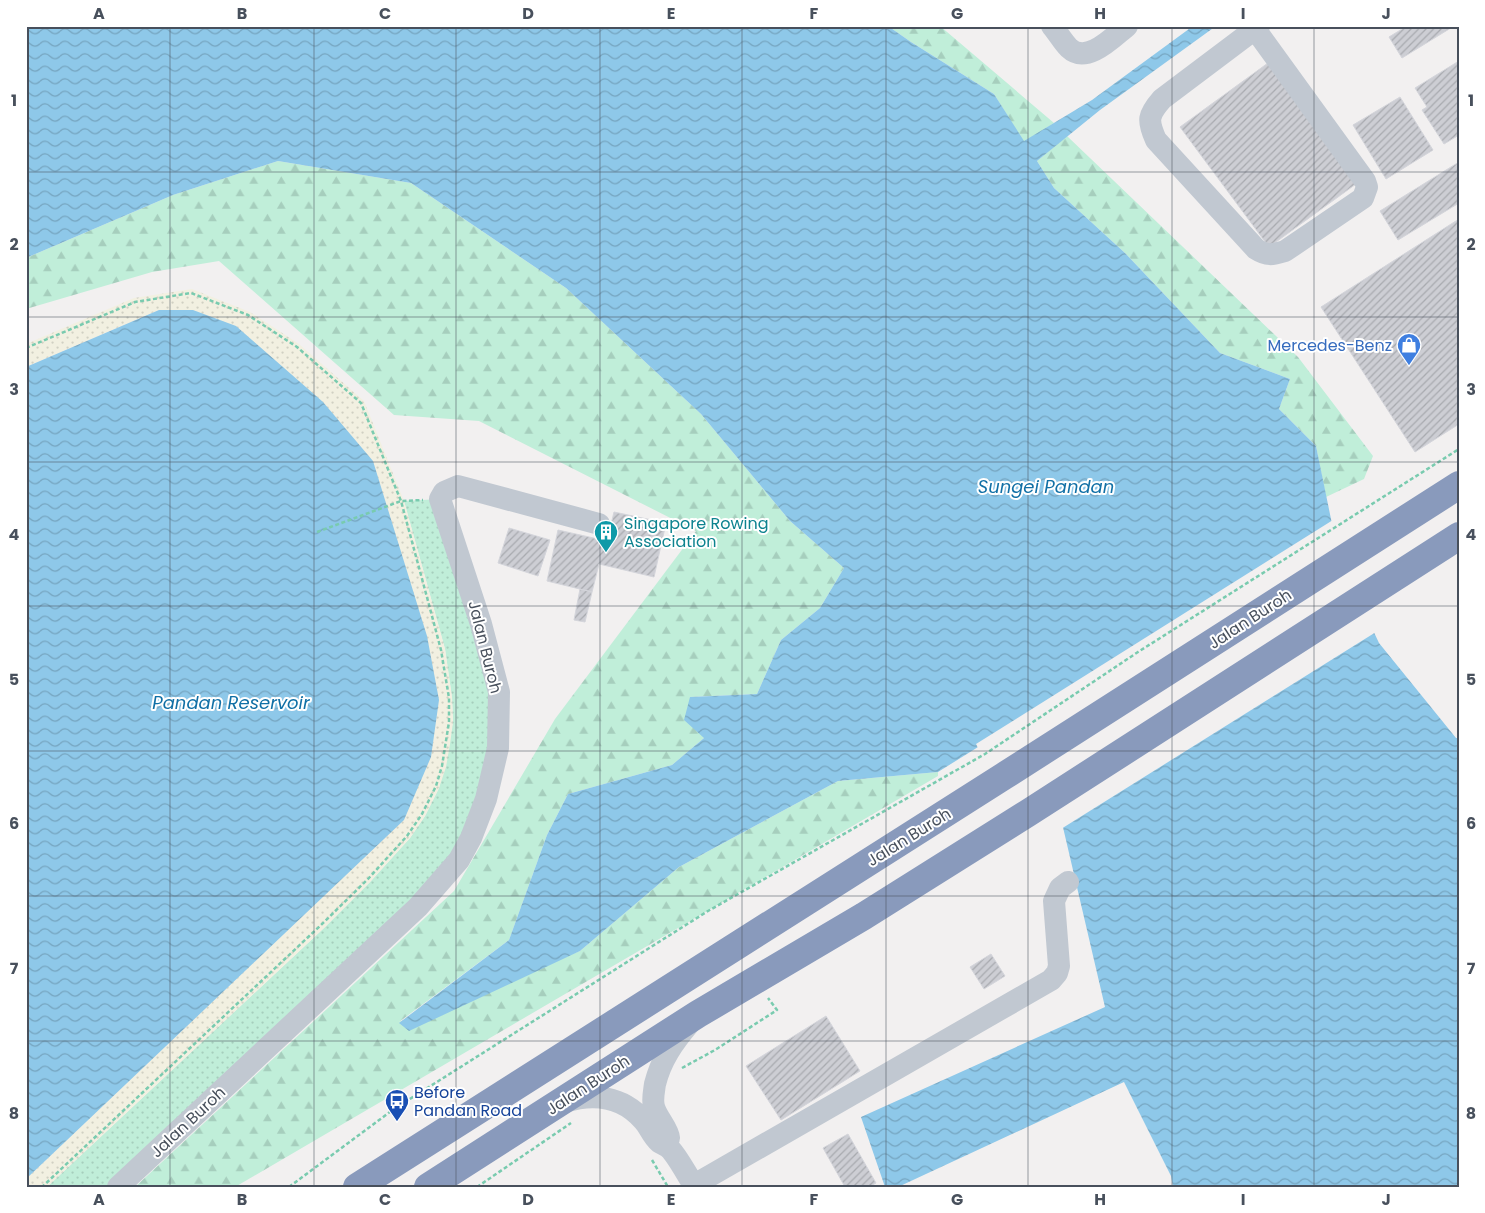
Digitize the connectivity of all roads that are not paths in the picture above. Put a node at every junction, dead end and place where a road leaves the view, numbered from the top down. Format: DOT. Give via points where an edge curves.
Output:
graph roads {
  1 [pos="1052,26"];
  2 [pos="1127,26"];
  3 [pos="1257,28"];
  4 [pos="1456,487"];
  5 [pos="599,524"];
  6 [pos="1459,536"];
  7 [pos="1068,882"];
  8 [pos="698,1014"];
  9 [pos="568,1111"];
  10 [pos="659,1152"];
  11 [pos="694,1186"];
  12 [pos="118,1187"];
  13 [pos="357,1187"];
  14 [pos="428,1187"];
  1 -- 2 [label="street" via="1078,54 1087,54"];
  3 -- 3 [label="street" via="1162,99 1152,110 1149,120 1156,140 1229,220 1256,249 1265,255 1274,255 1285,251 1363,198 1367,187 1366,181"];
  4 -- 13 [label="highway, Jalan Buroh"];
  5 -- 12 [label="street, Jalan Buroh" via="458,486 444,492 440,499 481,624 498,692 498,748 486,799 471,838 459,860 418,907"];
  6 -- 8 [label="highway, Jalan Buroh" via="1028,813 864,916"];
  7 -- 11 [label="street" via="1060,888 1054,901 1059,966 1051,980"];
  8 -- 9 [label="highway, Jalan Buroh"];
  8 -- 10 [label="street" via="660,1066 653,1106 668,1134"];
  9 -- 10 [label="street" via="589,1096 619,1101 636,1113 658,1141"];
  9 -- 14 [label="highway, Jalan Buroh"];
  10 -- 11 [label="street"];
}
